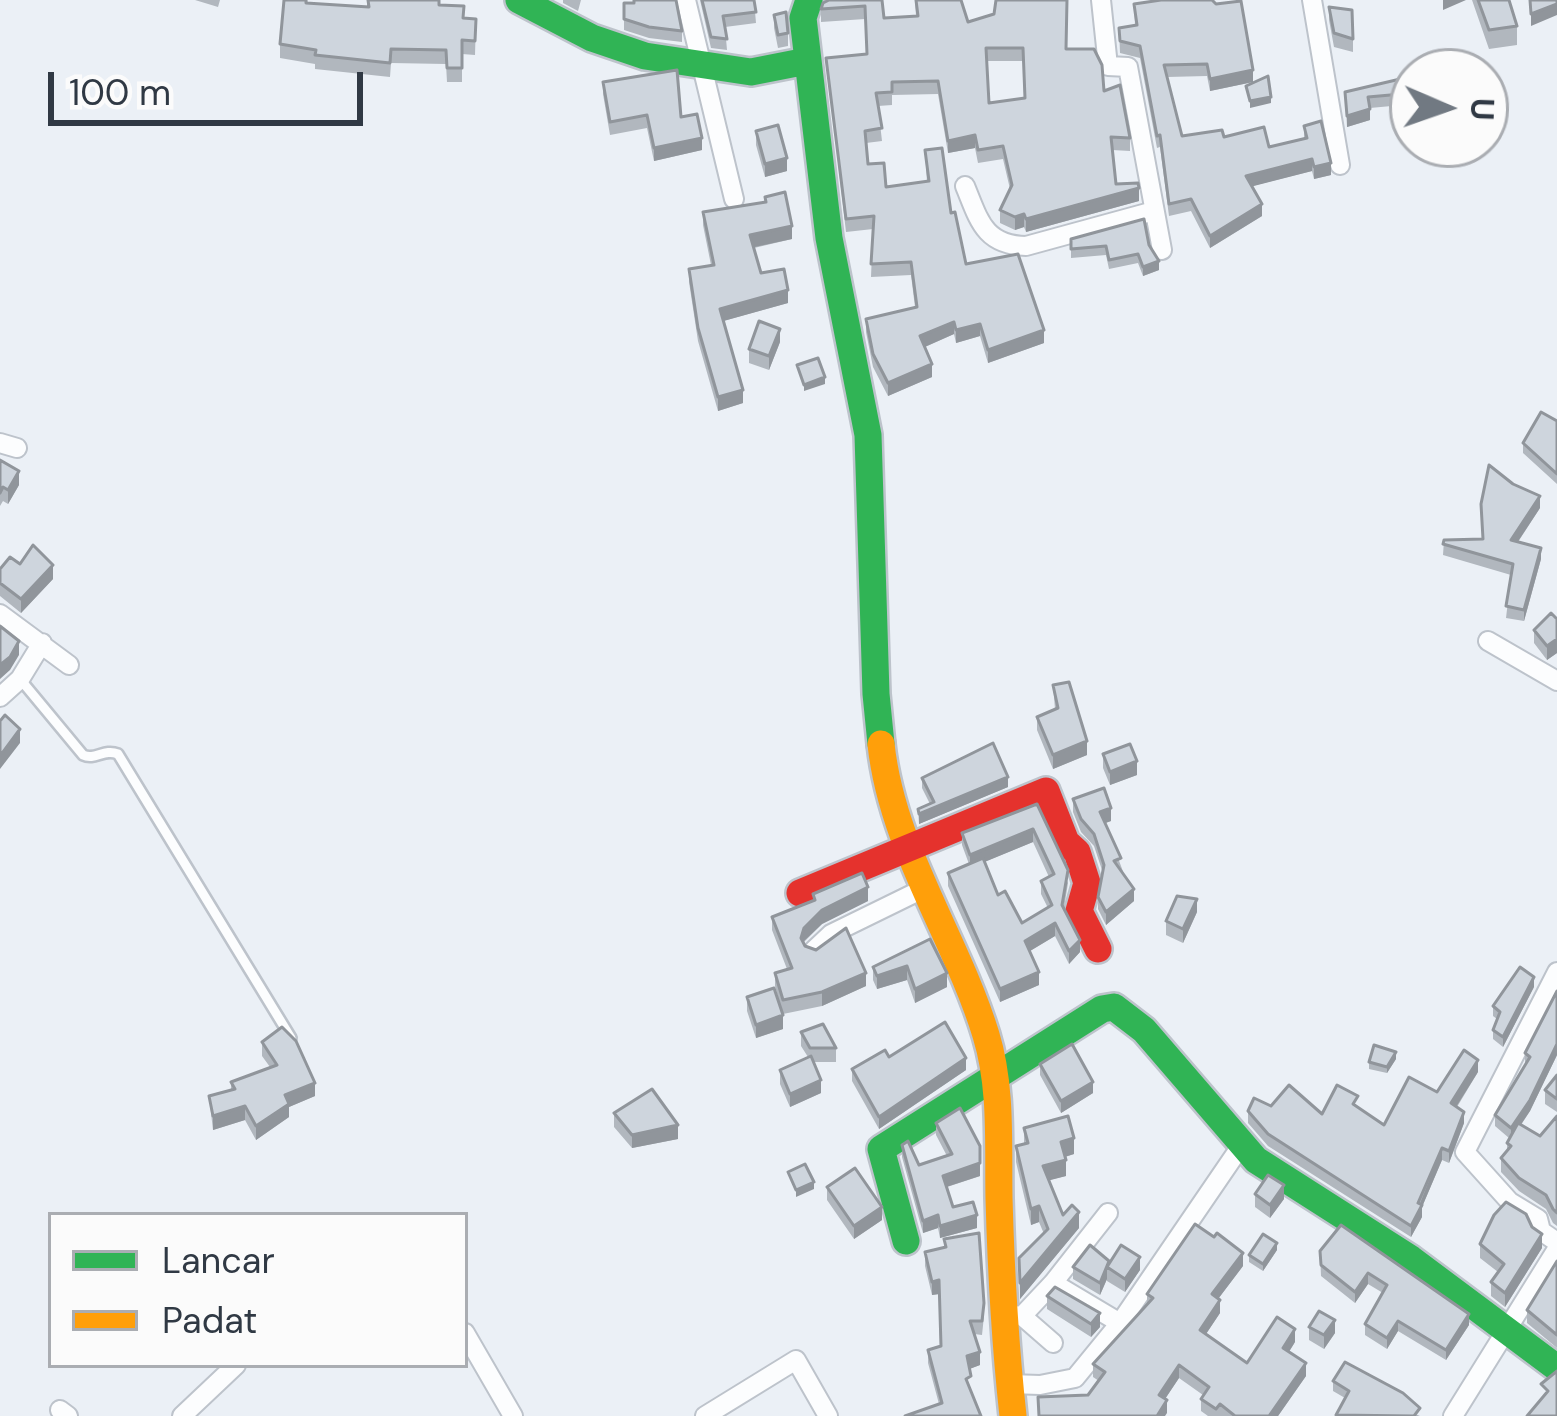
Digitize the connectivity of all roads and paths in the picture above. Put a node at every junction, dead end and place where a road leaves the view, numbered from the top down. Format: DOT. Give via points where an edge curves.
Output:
graph roads {
  1 [pos="519,0"];
  2 [pos="686,0"];
  3 [pos="809,0"];
  4 [pos="1101,0"];
  5 [pos="1312,0"];
  6 [pos="806,62"];
  7 [pos="700,65"];
  8 [pos="1340,165"];
  9 [pos="965,186"];
  10 [pos="734,199"];
  11 [pos="1154,211"];
  12 [pos="1162,250"];
  13 [pos="0,614"];
  14 [pos="1488,641"];
  15 [pos="42,644"];
  16 [pos="69,665"];
  17 [pos="20,679"];
  18 [pos="1557,681"];
  19 [pos="0,697"];
  20 [pos="909,849"];
  21 [pos="927,887"];
  22 [pos="800,893"];
  23 [pos="1099,949"];
  24 [pos="814,950"];
  25 [pos="1557,972"];
  26 [pos="296,1046"];
  27 [pos="996,1078"];
  28 [pos="1241,1146"];
  29 [pos="1108,1213"];
  30 [pos="906,1240"];
  31 [pos="1557,1245"];
  32 [pos="1557,1261"];
  33 [pos="1054,1282"];
  34 [pos="1012,1315"];
  35 [pos="1120,1323"];
  36 [pos="1512,1331"];
  37 [pos="468,1338"];
  38 [pos="1053,1343"];
  39 [pos="233,1368"];
  40 [pos="1557,1369"];
  41 [pos="1010,1384"];
  42 [pos="182,1416"];
  43 [pos="513,1416"];
  44 [pos="705,1416"];
  45 [pos="828,1416"];
  46 [pos="1013,1416"];
  47 [pos="1453,1416"];
  1 -- 7 [label="street" via="592,38"];
  2 -- 7 [label="street"];
  3 -- 6 [label="street"];
  4 -- 11 [label="street" via="1108,66 1128,68"];
  5 -- 8 [label="street"];
  6 -- 7 [label="street" via="751,72"];
  6 -- 20 [label="street" via="868,435 885,779"];
  7 -- 10 [label="street"];
  9 -- 11 [label="street" via="986,232 1006,246"];
  11 -- 12 [label="street"];
  13 -- 15 [label="street"];
  14 -- 18 [label="street"];
  15 -- 16 [label="street"];
  15 -- 17 [label="street"];
  17 -- 19 [label="street"];
  17 -- 26 [label="lane" via="82,755 118,754"];
  20 -- 21 [label="street"];
  20 -- 22 [label="street"];
  20 -- 23 [label="street" via="1046,791 1079,858 1087,891 1078,911"];
  21 -- 24 [label="street"];
  21 -- 27 [label="street"];
  25 -- 31 [label="street" via="1466,1152"];
  27 -- 28 [label="street" via="1114,1007 1144,1030"];
  27 -- 30 [label="street" via="881,1149"];
  27 -- 34 [label="street" via="989,1234"];
  28 -- 35 [label="street"];
  28 -- 36 [label="street"];
  29 -- 33 [label="street"];
  31 -- 36 [label="street"];
  32 -- 36 [label="street"];
  33 -- 34 [label="street"];
  33 -- 35 [label="street"];
  34 -- 38 [label="street"];
  34 -- 41 [label="street"];
  35 -- 41 [label="street" via="1075,1378"];
  36 -- 40 [label="street"];
  36 -- 47 [label="street"];
  37 -- 43 [label="street"];
  39 -- 42 [label="street"];
  41 -- 46 [label="street"];
  44 -- 45 [label="street" via="796,1360"];
}
